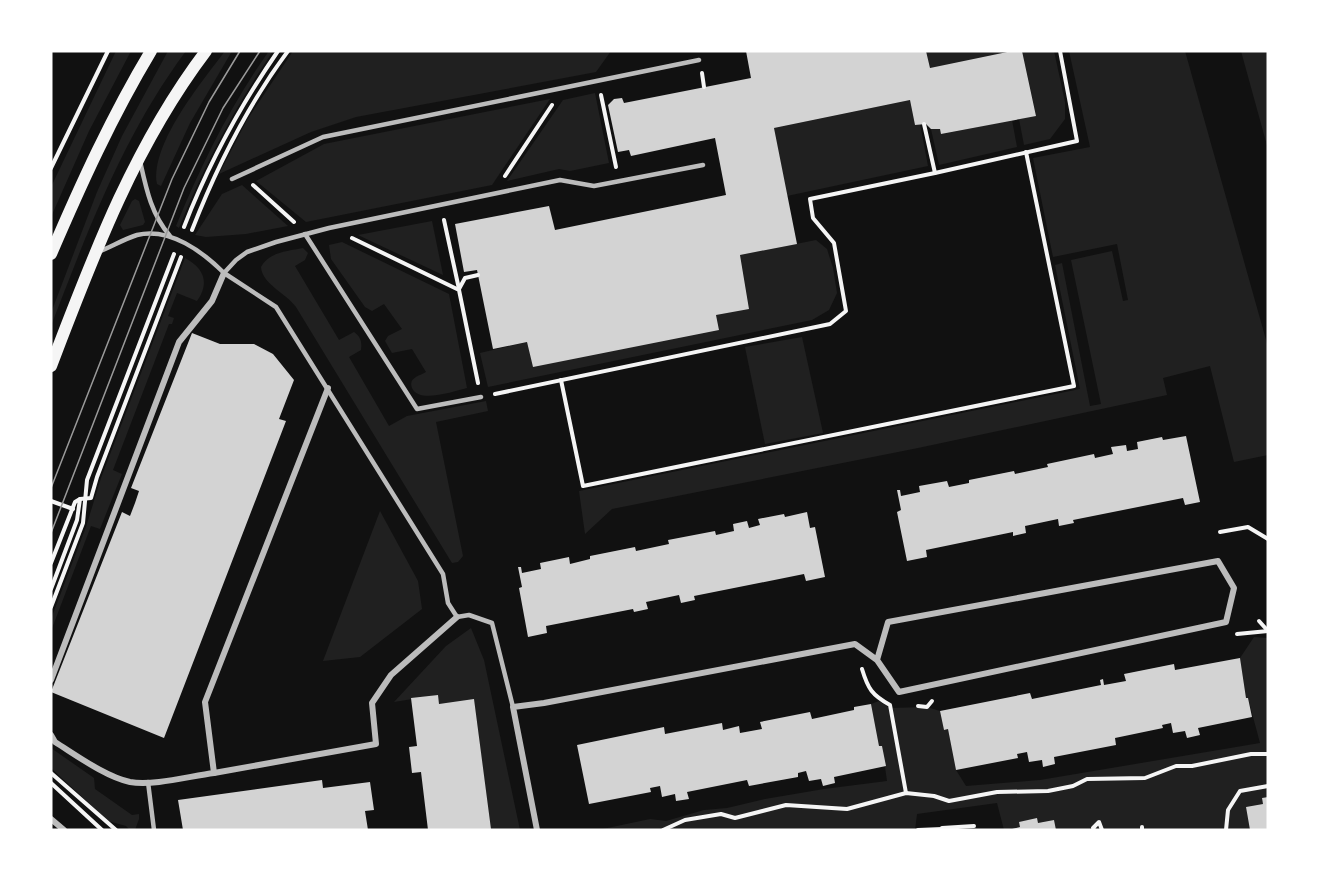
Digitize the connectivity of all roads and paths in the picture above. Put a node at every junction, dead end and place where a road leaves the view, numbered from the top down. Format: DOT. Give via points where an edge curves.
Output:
graph roads {
  1 [pos="108,51"];
  2 [pos="151,51"];
  3 [pos="206,51"];
  4 [pos="278,51"];
  5 [pos="288,51"];
  6 [pos="1060,51"];
  7 [pos="699,60"];
  8 [pos="598,80"];
  9 [pos="563,87"];
  10 [pos="924,124"];
  11 [pos="1026,152"];
  12 [pos="139,156"];
  13 [pos="703,165"];
  14 [pos="51,168"];
  15 [pos="935,173"];
  16 [pos="242,175"];
  17 [pos="232,179"];
  18 [pos="619,181"];
  19 [pos="494,194"];
  20 [pos="441,205"];
  21 [pos="296,224"];
  22 [pos="329,228"];
  23 [pos="183,231"];
  24 [pos="191,234"];
  25 [pos="305,234"];
  26 [pos="172,238"];
  27 [pos="174,253"];
  28 [pos="51,254"];
  29 [pos="93,255"];
  30 [pos="182,256"];
  31 [pos="225,273"];
  32 [pos="478,275"];
  33 [pos="459,290"];
  34 [pos="51,366"];
  35 [pos="561,380"];
  36 [pos="328,388"];
  37 [pos="481,397"];
  38 [pos="86,498"];
  39 [pos="80,499"];
  40 [pos="51,501"];
  41 [pos="72,509"];
  42 [pos="79,512"];
  43 [pos="1220,532"];
  44 [pos="1268,539"];
  45 [pos="51,563"];
  46 [pos="51,589"];
  47 [pos="51,607"];
  48 [pos="457,617"];
  49 [pos="1259,621"];
  50 [pos="1268,631"];
  51 [pos="855,644"];
  52 [pos="877,660"];
  53 [pos="51,680"];
  54 [pos="513,707"];
  55 [pos="51,735"];
  56 [pos="1268,754"];
  57 [pos="214,772"];
  58 [pos="51,773"];
  59 [pos="148,782"];
  60 [pos="51,783"];
  61 [pos="1268,786"];
  62 [pos="906,793"];
  63 [pos="51,819"];
  64 [pos="974,826"];
  65 [pos="942,829"];
  66 [pos="64,830"];
  67 [pos="102,830"];
  68 [pos="116,830"];
  69 [pos="154,830"];
  70 [pos="537,830"];
  71 [pos="663,830"];
  72 [pos="918,830"];
  73 [pos="1094,830"];
  74 [pos="1102,830"];
  75 [pos="1226,830"];
  1 -- 14 [label="path"];
  2 -- 28 [label="main road" via="126,92"];
  3 -- 12 [label="main road"];
  4 -- 23 [label="path" via="228,130"];
  5 -- 24 [label="path" via="232,140"];
  6 -- 11 [label="path" via="1077,141"];
  7 -- 8 [label="lane"];
  8 -- 9 [label="lane"];
  8 -- 18 [label="path"];
  9 -- 16 [label="lane" via="323,137"];
  9 -- 19 [label="path"];
  10 -- 15 [label="path"];
  11 -- 15 [label="path"];
  11 -- 35 [label="path" via="1074,386 583,486"];
  12 -- 26 [label="lane" via="150,203"];
  12 -- 29 [label="main road"];
  13 -- 18 [label="lane"];
  15 -- 35 [label="path" via="810,199 813,218 834,243 846,311 830,324"];
  16 -- 17 [label="lane"];
  16 -- 21 [label="path"];
  18 -- 19 [label="lane" via="594,186 560,180"];
  19 -- 20 [label="lane"];
  20 -- 22 [label="lane"];
  20 -- 33 [label="path"];
  22 -- 25 [label="lane"];
  22 -- 33 [label="path"];
  25 -- 31 [label="lane" via="247,252"];
  25 -- 37 [label="lane" via="417,409"];
  26 -- 29 [label="lane" via="137,235"];
  26 -- 31 [label="lane" via="199,252"];
  27 -- 38 [label="path" via="87,480"];
  29 -- 34 [label="main road"];
  30 -- 38 [label="path" via="91,498"];
  31 -- 36 [label="lane" via="276,307"];
  31 -- 53 [label="street" via="212,301 179,342"];
  32 -- 33 [label="path" via="465,278"];
  33 -- 37 [label="path"];
  35 -- 37 [label="path"];
  36 -- 48 [label="lane" via="443,574 448,603"];
  36 -- 57 [label="street" via="205,702"];
  38 -- 39 [label="path"];
  38 -- 47 [label="path" via="83,523"];
  39 -- 41 [label="path"];
  39 -- 42 [label="path"];
  40 -- 41 [label="path"];
  41 -- 42 [label="path"];
  41 -- 45 [label="path"];
  42 -- 46 [label="path"];
  43 -- 44 [label="path" via="1248,527"];
  48 -- 54 [label="lane" via="469,615 492,623"];
  48 -- 57 [label="street" via="391,675 372,703 376,744"];
  49 -- 50 [label="path"];
  51 -- 52 [label="street"];
  51 -- 54 [label="street"];
  51 -- 62 [label="path" via="867,685 875,697 890,705"];
  52 -- 52 [label="street" via="888,622 1218,561 1234,588 1226,622 899,692"];
  54 -- 70 [label="street"];
  55 -- 59 [label="street" via="55,742 109,773 129,782"];
  56 -- 62 [label="path" via="1251,753 1176,766 1145,778 1087,779 1048,791 997,792 966,800"];
  57 -- 59 [label="street"];
  58 -- 68 [label="path"];
  59 -- 69 [label="lane"];
  60 -- 67 [label="path"];
  61 -- 75 [label="path" via="1240,791 1228,810"];
  62 -- 71 [label="path" via="847,809 786,805 735,818 721,814 685,820"];
  63 -- 66 [label="street"];
  64 -- 65 [label="path"];
  65 -- 72 [label="path"];
  73 -- 74 [label="path" via="1099,822"];
}
